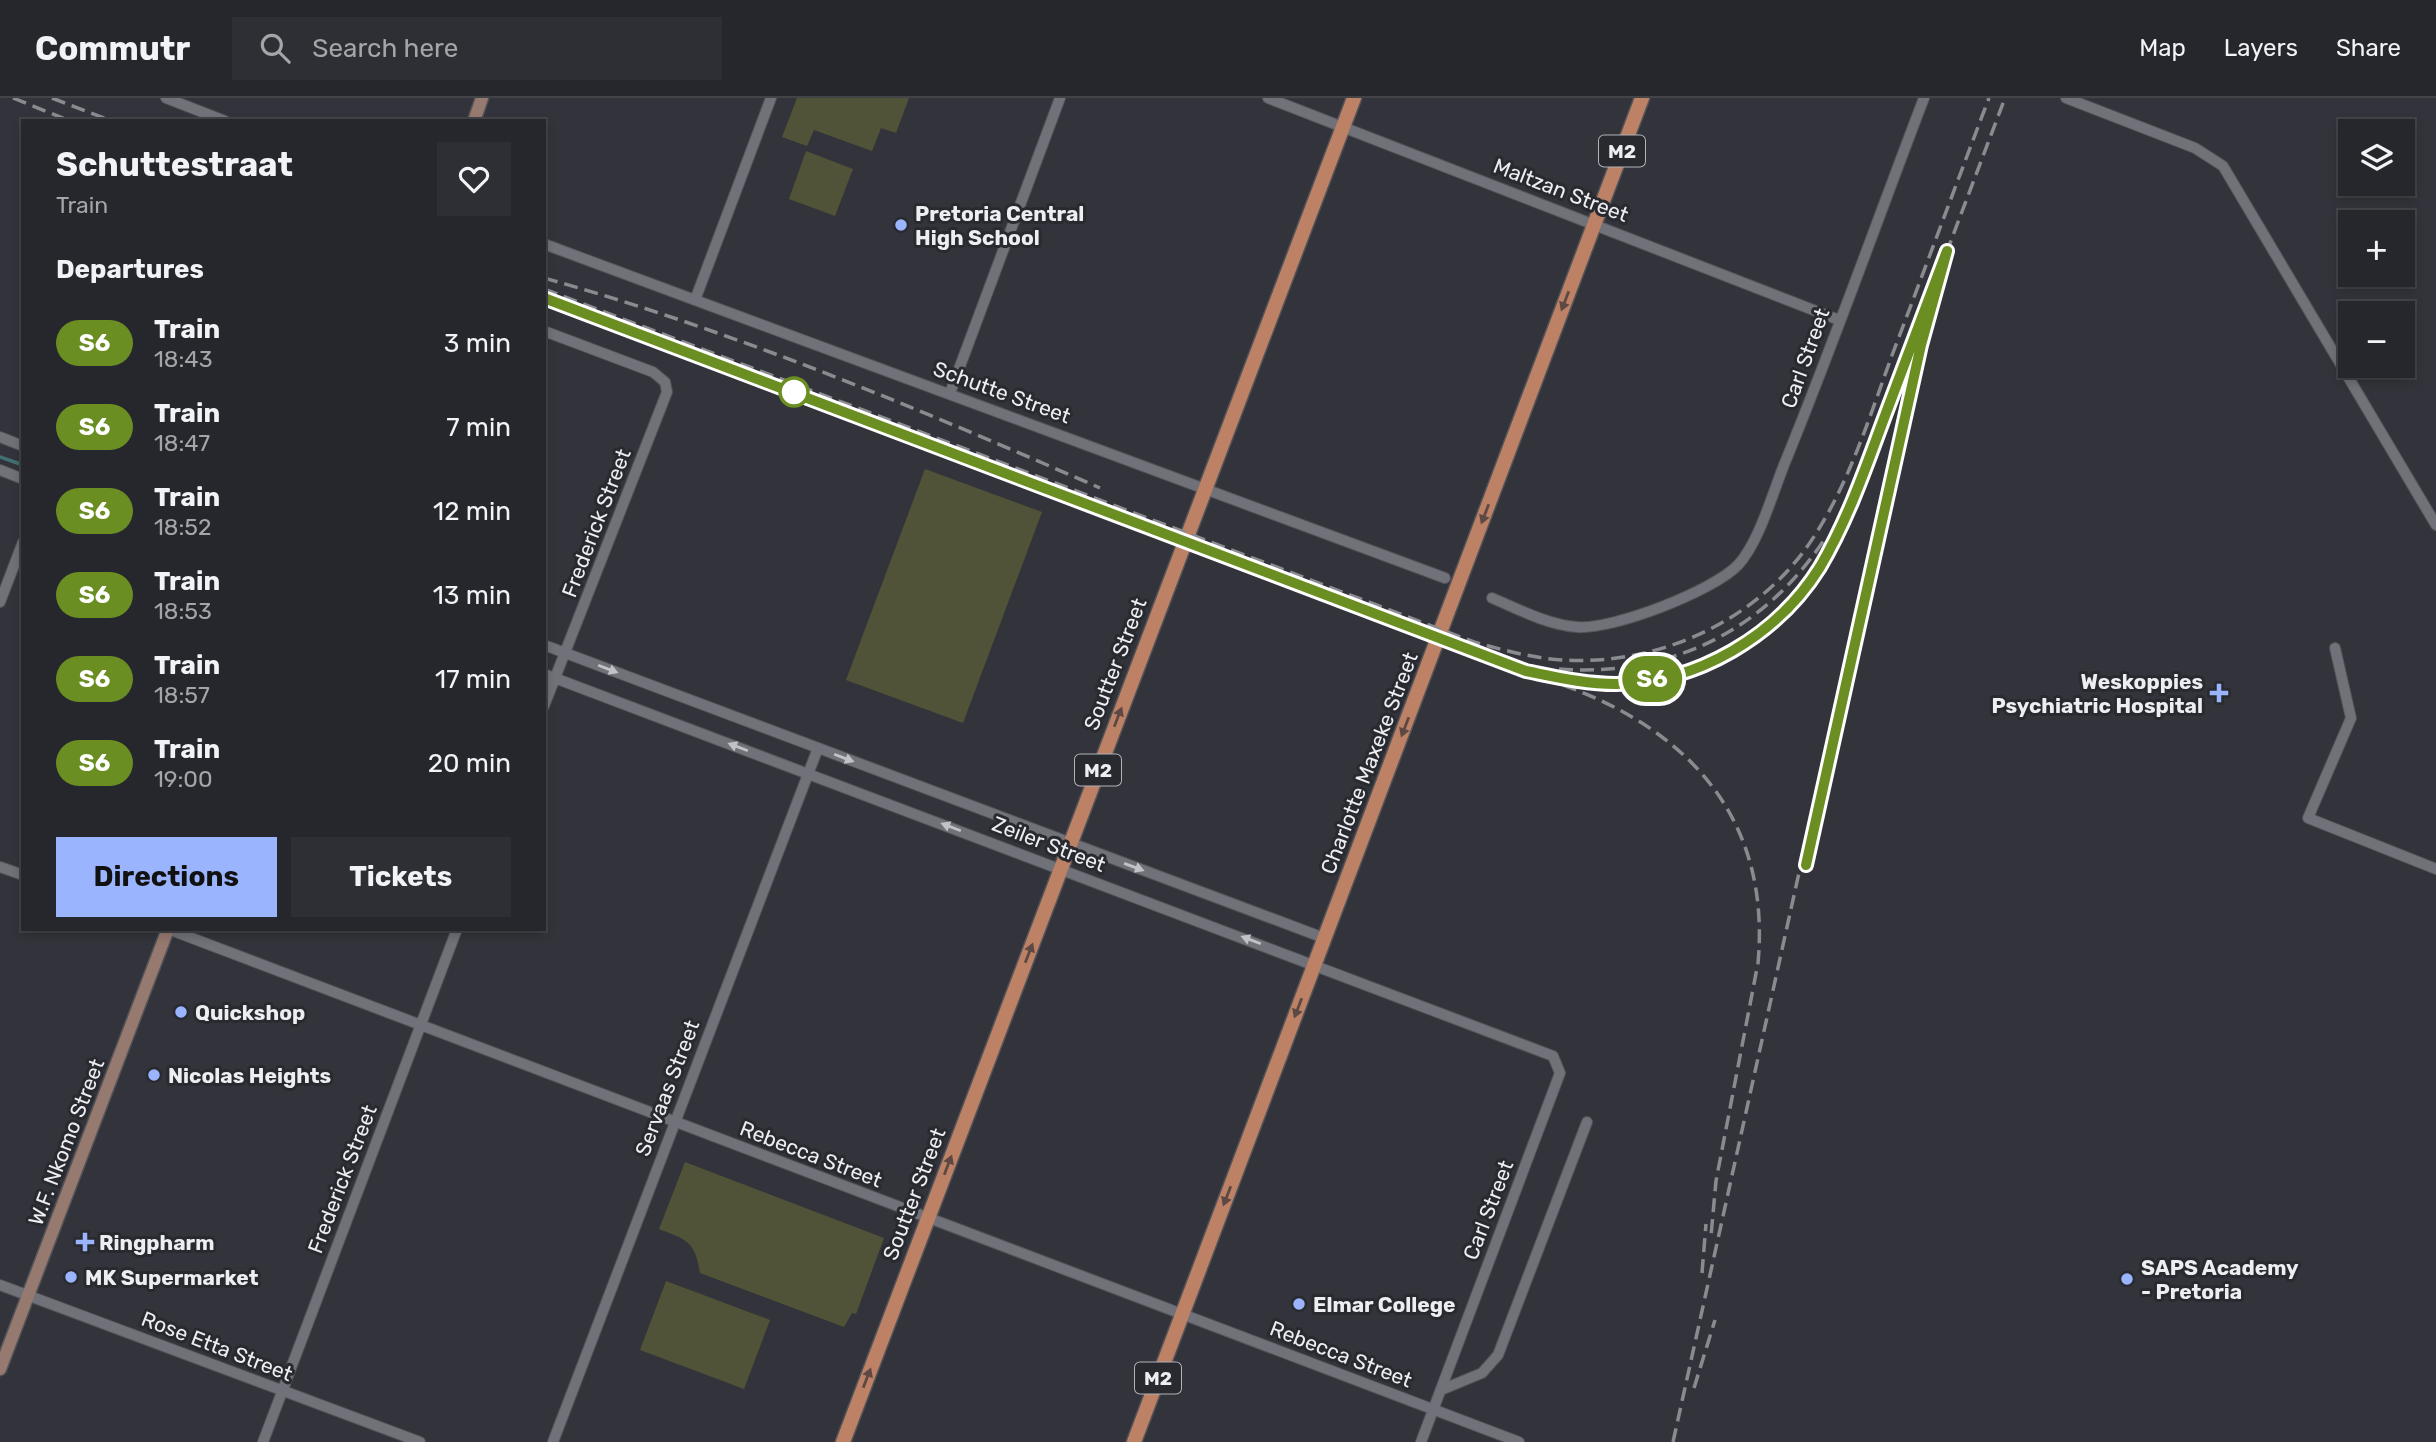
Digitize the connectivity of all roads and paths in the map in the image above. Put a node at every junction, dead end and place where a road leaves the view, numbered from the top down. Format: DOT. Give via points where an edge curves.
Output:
graph roads {
  1 [pos="166,98"];
  2 [pos="482,98"];
  3 [pos="771,98"];
  4 [pos="1060,98"];
  5 [pos="1268,98"];
  6 [pos="1354,98"];
  7 [pos="1642,98"];
  8 [pos="1924,98"];
  9 [pos="2066,98"];
  10 [pos="190,102"];
  11 [pos="222,119"];
  12 [pos="475,119"];
  13 [pos="1343,126"];
  14 [pos="1594,224"];
  15 [pos="546,245"];
  16 [pos="695,300"];
  17 [pos="1839,320"];
  18 [pos="546,332"];
  19 [pos="950,393"];
  20 [pos="0,438"];
  21 [pos="21,445"];
  22 [pos="0,470"];
  23 [pos="21,478"];
  24 [pos="1204,487"];
  25 [pos="2436,525"];
  26 [pos="21,547"];
  27 [pos="1445,578"];
  28 [pos="1492,598"];
  29 [pos="0,602"];
  30 [pos="546,646"];
  31 [pos="2335,648"];
  32 [pos="567,653"];
  33 [pos="546,675"];
  34 [pos="555,678"];
  35 [pos="546,701"];
  36 [pos="818,748"];
  37 [pos="809,774"];
  38 [pos="1070,843"];
  39 [pos="0,867"];
  40 [pos="1061,869"];
  41 [pos="2436,869"];
  42 [pos="21,875"];
  43 [pos="167,931"];
  44 [pos="173,931"];
  45 [pos="456,931"];
  46 [pos="1324,938"];
  47 [pos="1315,964"];
  48 [pos="420,1026"];
  49 [pos="1541,1051"];
  50 [pos="674,1122"];
  51 [pos="1587,1122"];
  52 [pos="927,1219"];
  53 [pos="0,1285"];
  54 [pos="28,1295"];
  55 [pos="1183,1315"];
  56 [pos="0,1369"];
  57 [pos="1441,1390"];
  58 [pos="282,1391"];
  59 [pos="1433,1410"];
  60 [pos="263,1442"];
  61 [pos="420,1442"];
  62 [pos="553,1442"];
  63 [pos="843,1442"];
  64 [pos="1134,1442"];
  65 [pos="1421,1442"];
  66 [pos="1519,1442"];
  1 -- 10 [label="street"];
  2 -- 12 [label="main road"];
  3 -- 16 [label="street"];
  4 -- 19 [label="street"];
  5 -- 13 [label="street, Maltzan Street"];
  6 -- 13 [label="main road, Soutter Street / M2"];
  7 -- 14 [label="main road, Charlotte Maxeke Street / M2"];
  8 -- 17 [label="street, Carl Street"];
  9 -- 25 [label="street" via="2195,148 2223,166"];
  10 -- 11 [label="street"];
  13 -- 14 [label="street, Maltzan Street"];
  13 -- 24 [label="main road, Soutter Street / M2"];
  14 -- 17 [label="street, Maltzan Street"];
  14 -- 46 [label="main road, Charlotte Maxeke Street / M2, one-way"];
  15 -- 16 [label="street, Schutte Street"];
  16 -- 19 [label="street, Schutte Street"];
  17 -- 28 [label="street, Carl Street" via="1748,552 1731,572 1633,618 1578,628"];
  18 -- 32 [label="street, Frederick Street" via="653,372 665,382 667,392"];
  19 -- 24 [label="street, Schutte Street"];
  20 -- 21 [label="street"];
  22 -- 23 [label="street"];
  24 -- 27 [label="street, Schutte Street"];
  38 -- 24 [label="main road, Soutter Street / M2, one-way"];
  26 -- 29 [label="street"];
  30 -- 32 [label="street, Zeiler Street"];
  31 -- 41 [label="street" via="2351,718 2308,818"];
  32 -- 34 [label="street, Frederick Street"];
  32 -- 36 [label="street, Zeiler Street, one-way"];
  33 -- 34 [label="street, Zeiler Street"];
  34 -- 35 [label="street, Frederick Street"];
  37 -- 34 [label="street, Zeiler Street, one-way"];
  36 -- 37 [label="street, Servaas Street"];
  36 -- 38 [label="street, Zeiler Street, one-way"];
  40 -- 37 [label="street, Zeiler Street, one-way"];
  37 -- 50 [label="street, Servaas Street"];
  38 -- 40 [label="main road, Soutter Street / M2"];
  38 -- 46 [label="street, Zeiler Street, one-way"];
  39 -- 42 [label="street"];
  47 -- 40 [label="street, Zeiler Street, one-way"];
  52 -- 40 [label="main road, Soutter Street / M2, one-way"];
  43 -- 54 [label="main road, W.F. Nkomo Street"];
  44 -- 48 [label="street, Rebecca Street"];
  45 -- 48 [label="street, Frederick Street"];
  46 -- 47 [label="main road, Charlotte Maxeke Street / M2"];
  47 -- 49 [label="street, Zeiler Street"];
  47 -- 55 [label="main road, Charlotte Maxeke Street / M2, one-way"];
  48 -- 50 [label="street, Rebecca Street"];
  48 -- 58 [label="street, Frederick Street"];
  49 -- 57 [label="street, Carl Street" via="1555,1058 1560,1073"];
  50 -- 52 [label="street, Rebecca Street"];
  50 -- 62 [label="street, Servaas Street"];
  51 -- 57 [label="street" via="1498,1355 1482,1373"];
  52 -- 55 [label="street, Rebecca Street"];
  63 -- 52 [label="main road, Soutter Street / M2, one-way"];
  53 -- 54 [label="street, Rose Etta Street"];
  54 -- 56 [label="main road, W.F. Nkomo Street"];
  54 -- 58 [label="street, Rose Etta Street"];
  55 -- 59 [label="street, Rebecca Street"];
  55 -- 64 [label="main road, Charlotte Maxeke Street / M2"];
  57 -- 59 [label="street, Carl Street"];
  58 -- 60 [label="street, Frederick Street"];
  58 -- 61 [label="street, Rose Etta Street"];
  59 -- 65 [label="street, Carl Street"];
  59 -- 66 [label="street, Rebecca Street"];
}
